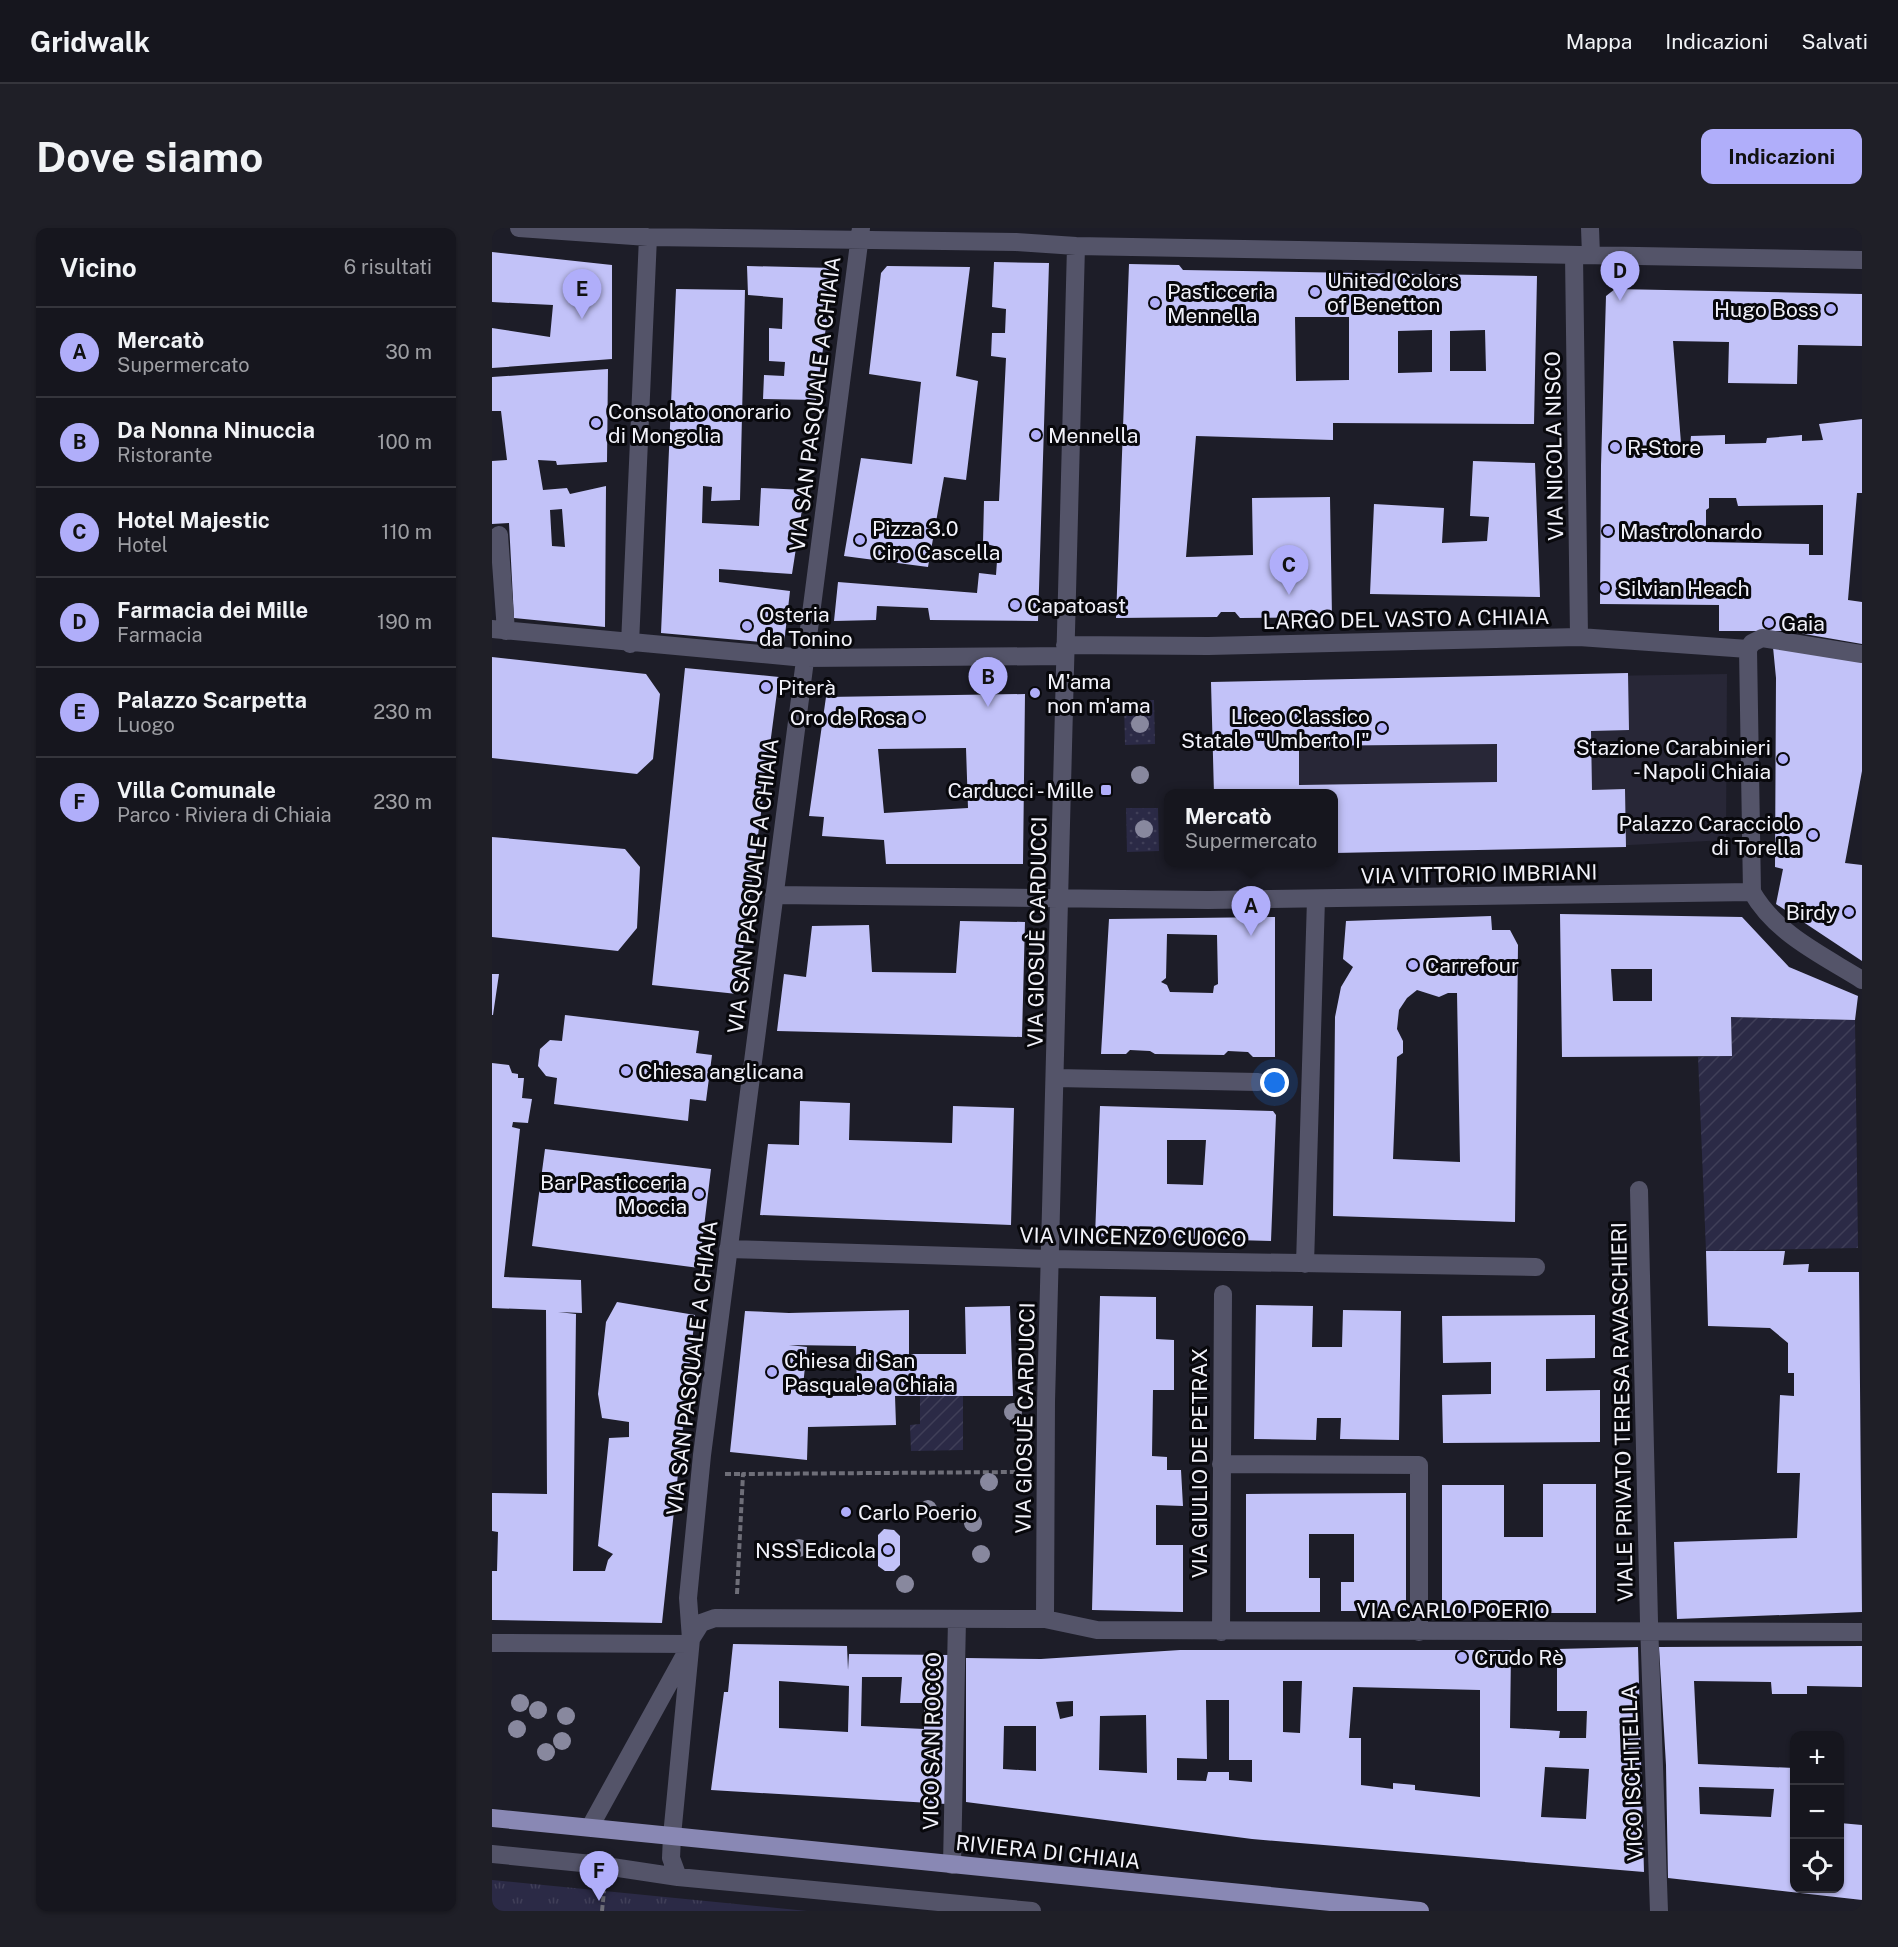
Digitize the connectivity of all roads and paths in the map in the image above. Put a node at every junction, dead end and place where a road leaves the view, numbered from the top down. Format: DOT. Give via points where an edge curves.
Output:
graph roads {
  1 [pos="519,228"];
  2 [pos="1590,228"];
  3 [pos="860,234"];
  4 [pos="648,237"];
  5 [pos="1076,246"];
  6 [pos="1583,255"];
  7 [pos="1862,260"];
  8 [pos="499,535"];
  9 [pos="499,630"];
  10 [pos="1579,637"];
  11 [pos="630,644"];
  12 [pos="1748,649"];
  13 [pos="1065,650"];
  14 [pos="1862,654"];
  15 [pos="805,658"];
  16 [pos="1752,892"];
  17 [pos="774,895"];
  18 [pos="1061,899"];
  19 [pos="1316,899"];
  20 [pos="1862,980"];
  21 [pos="1056,1078"];
  22 [pos="1258,1082"];
  23 [pos="1639,1190"];
  24 [pos="729,1249"];
  25 [pos="1051,1259"];
  26 [pos="1305,1264"];
  27 [pos="1536,1267"];
  28 [pos="1223,1294"];
  29 [pos="1221,1464"];
  30 [pos="1015,1472"];
  31 [pos="725,1474"];
  32 [pos="743,1474"];
  33 [pos="737,1598"];
  34 [pos="957,1619"];
  35 [pos="1045,1619"];
  36 [pos="1221,1632"];
  37 [pos="1419,1632"];
  38 [pos="1862,1632"];
  39 [pos="1649,1633"];
  40 [pos="690,1642"];
  41 [pos="492,1643"];
  42 [pos="492,1818"];
  43 [pos="590,1827"];
  44 [pos="672,1836"];
  45 [pos="492,1854"];
  46 [pos="952,1865"];
  47 [pos="678,1877"];
  48 [pos="605,1887"];
  49 [pos="602,1911"];
  50 [pos="1032,1911"];
  51 [pos="1420,1911"];
  52 [pos="1659,1911"];
  1 -- 4 [label="street"];
  2 -- 6 [label="street, VIA NICOLA NISCO"];
  3 -- 4 [label="street"];
  3 -- 5 [label="street"];
  3 -- 15 [label="street, VIA SAN PASQUALE A CHIAIA"];
  4 -- 11 [label="street"];
  5 -- 6 [label="street"];
  5 -- 13 [label="street, VIA GIOSUÈ CARDUCCI"];
  6 -- 7 [label="street"];
  6 -- 10 [label="street, VIA NICOLA NISCO"];
  8 -- 9 [label="street"];
  9 -- 11 [label="street, LARGO DEL VASTO A CHIAIA"];
  10 -- 12 [label="street, LARGO DEL VASTO A CHIAIA"];
  10 -- 13 [label="street, LARGO DEL VASTO A CHIAIA"];
  11 -- 15 [label="street, LARGO DEL VASTO A CHIAIA"];
  12 -- 14 [label="street" via="1752,642 1762,638"];
  12 -- 16 [label="street"];
  13 -- 15 [label="street, LARGO DEL VASTO A CHIAIA"];
  13 -- 18 [label="street, VIA GIOSUÈ CARDUCCI"];
  15 -- 17 [label="street, VIA SAN PASQUALE A CHIAIA"];
  16 -- 19 [label="street, VIA VITTORIO IMBRIANI"];
  16 -- 20 [label="street" via="1760,906 1790,934"];
  17 -- 18 [label="street, VIA VITTORIO IMBRIANI"];
  17 -- 24 [label="street, VIA SAN PASQUALE A CHIAIA"];
  18 -- 19 [label="street, VIA VITTORIO IMBRIANI"];
  18 -- 21 [label="street, VIA GIOSUÈ CARDUCCI"];
  19 -- 26 [label="street"];
  21 -- 22 [label="street"];
  21 -- 25 [label="street, VIA GIOSUÈ CARDUCCI"];
  23 -- 39 [label="street, VIALE PRIVATO TERESA RAVASCHIERI"];
  24 -- 25 [label="street, VIA VINCENZO CUOCO"];
  24 -- 40 [label="street, VIA SAN PASQUALE A CHIAIA" via="689,1581"];
  25 -- 26 [label="street, VIA VINCENZO CUOCO"];
  25 -- 35 [label="street, VIA GIOSUÈ CARDUCCI"];
  26 -- 27 [label="street, VIA VINCENZO CUOCO"];
  28 -- 29 [label="street, VIA GIULIO DE PETRAX"];
  29 -- 36 [label="street, VIA GIULIO DE PETRAX"];
  29 -- 37 [label="street" via="1419,1465"];
  30 -- 32 [label="path"];
  31 -- 32 [label="path"];
  32 -- 33 [label="path"];
  34 -- 35 [label="street, VIA CARLO POERIO"];
  34 -- 40 [label="street, VIA CARLO POERIO" via="716,1618 700,1623"];
  34 -- 46 [label="street, VICO SAN ROCCO"];
  35 -- 36 [label="street, VIA CARLO POERIO" via="1097,1630"];
  36 -- 37 [label="street, VIA CARLO POERIO"];
  37 -- 39 [label="street, VIA CARLO POERIO"];
  38 -- 39 [label="street, VIA CARLO POERIO"];
  39 -- 52 [label="street, VICO ISCHITELLA"];
  40 -- 41 [label="street"];
  40 -- 43 [label="street"];
  40 -- 44 [label="street, VIA SAN PASQUALE A CHIAIA"];
  42 -- 43 [label="main road, RIVIERA DI CHIAIA"];
  43 -- 44 [label="main road, RIVIERA DI CHIAIA"];
  44 -- 46 [label="main road, RIVIERA DI CHIAIA"];
  44 -- 47 [label="street" via="672,1858"];
  45 -- 47 [label="street"];
  46 -- 51 [label="main road, RIVIERA DI CHIAIA"];
  47 -- 50 [label="street"];
  48 -- 49 [label="path"];
}
